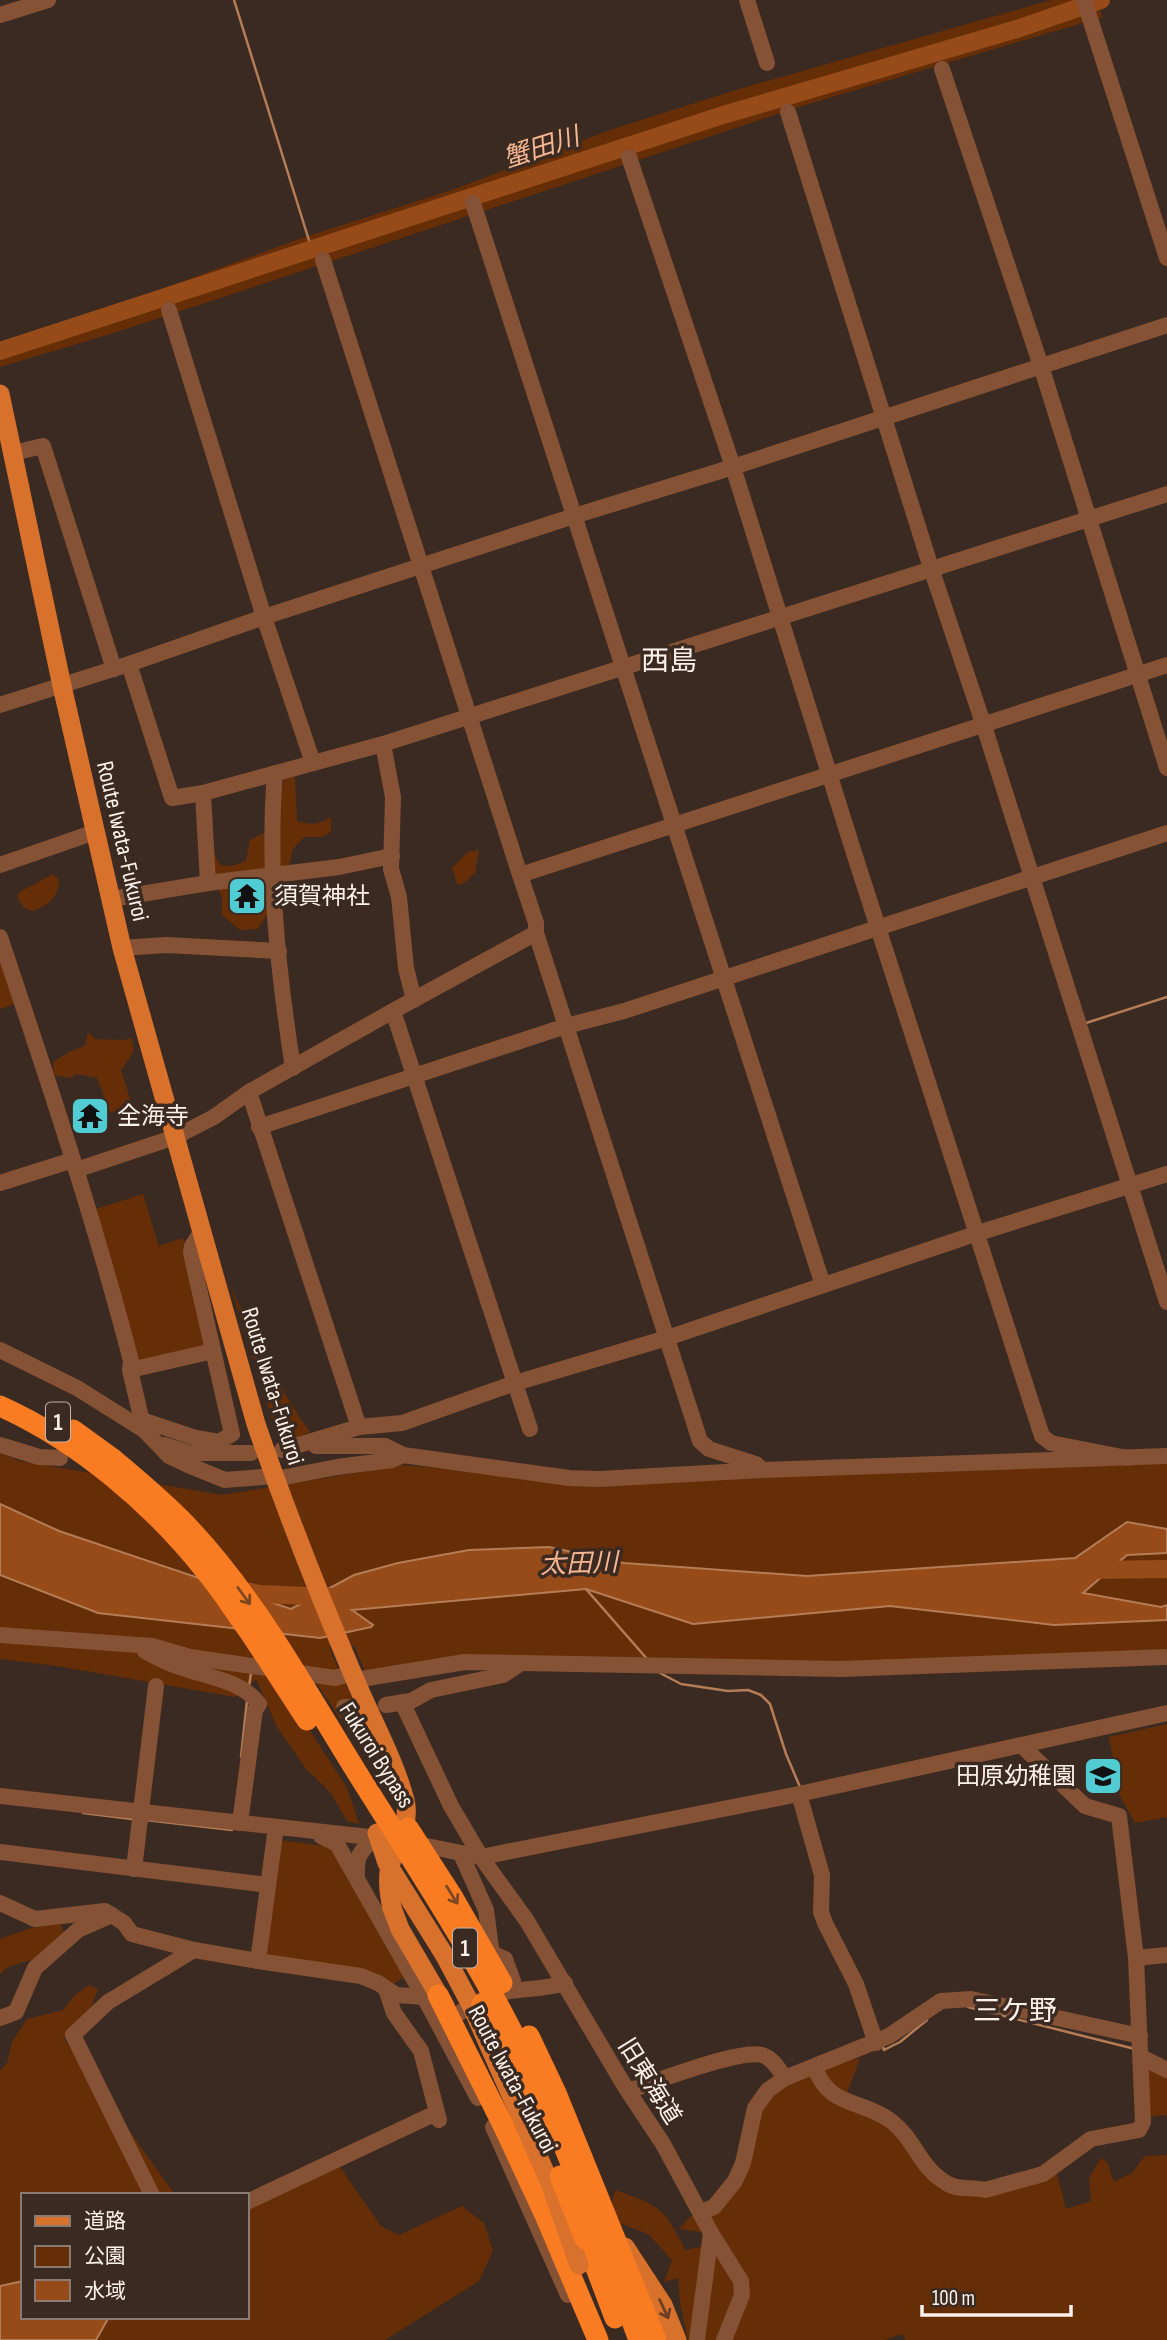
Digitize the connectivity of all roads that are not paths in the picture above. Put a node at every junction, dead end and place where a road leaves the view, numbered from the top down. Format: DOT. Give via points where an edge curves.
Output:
graph roads {
  1 [pos="48,0"];
  2 [pos="747,0"];
  3 [pos="1084,0"];
  4 [pos="0,15"];
  5 [pos="767,63"];
  6 [pos="942,69"];
  7 [pos="788,112"];
  8 [pos="629,157"];
  9 [pos="474,203"];
  10 [pos="1167,258"];
  11 [pos="323,260"];
  12 [pos="169,310"];
  13 [pos="1167,325"];
  14 [pos="1041,366"];
  15 [pos="0,394"];
  16 [pos="883,418"];
  17 [pos="13,453"];
  18 [pos="733,467"];
  19 [pos="1167,494"];
  20 [pos="574,516"];
  21 [pos="1088,520"];
  22 [pos="421,566"];
  23 [pos="931,568"];
  24 [pos="264,617"];
  25 [pos="781,617"];
  26 [pos="1167,665"];
  27 [pos="121,667"];
  28 [pos="622,667"];
  29 [pos="1136,674"];
  30 [pos="62,686"];
  31 [pos="0,705"];
  32 [pos="469,716"];
  33 [pos="983,723"];
  34 [pos="383,744"];
  35 [pos="313,763"];
  36 [pos="1167,768"];
  37 [pos="275,773"];
  38 [pos="830,775"];
  39 [pos="202,793"];
  40 [pos="674,826"];
  41 [pos="95,832"];
  42 [pos="1167,833"];
  43 [pos="392,856"];
  44 [pos="0,865"];
  45 [pos="272,875"];
  46 [pos="520,875"];
  47 [pos="1033,878"];
  48 [pos="208,883"];
  49 [pos="111,899"];
  50 [pos="879,928"];
  51 [pos="536,933"];
  52 [pos="0,937"];
  53 [pos="122,948"];
  54 [pos="279,951"];
  55 [pos="725,976"];
  56 [pos="414,1000"];
  57 [pos="393,1011"];
  58 [pos="566,1026"];
  59 [pos="293,1068"];
  60 [pos="415,1075"];
  61 [pos="249,1092"];
  62 [pos="259,1127"];
  63 [pos="175,1137"];
  64 [pos="75,1165"];
  65 [pos="1167,1174"];
  66 [pos="0,1183"];
  67 [pos="1129,1186"];
  68 [pos="202,1231"];
  69 [pos="978,1233"];
  70 [pos="823,1285"];
  71 [pos="1167,1302"];
  72 [pos="667,1338"];
  73 [pos="0,1350"];
  74 [pos="213,1351"];
  75 [pos="130,1370"];
  76 [pos="515,1382"];
  77 [pos="0,1391"];
  78 [pos="0,1406"];
  79 [pos="143,1425"];
  80 [pos="359,1427"];
  81 [pos="530,1429"];
  82 [pos="158,1443"];
  83 [pos="0,1445"];
  84 [pos="300,1446"];
  85 [pos="282,1450"];
  86 [pos="251,1453"];
  87 [pos="402,1455"];
  88 [pos="1167,1457"];
  89 [pos="60,1458"];
  90 [pos="1127,1458"];
  91 [pos="108,1465"];
  92 [pos="762,1470"];
  93 [pos="276,1480"];
  94 [pos="0,1635"];
  95 [pos="121,1644"];
  96 [pos="1167,1657"];
  97 [pos="521,1663"];
  98 [pos="353,1673"];
  99 [pos="299,1680"];
  100 [pos="156,1686"];
  101 [pos="1167,1713"];
  102 [pos="1021,1745"];
  103 [pos="799,1794"];
  104 [pos="0,1796"];
  105 [pos="141,1812"];
  106 [pos="240,1823"];
  107 [pos="276,1827"];
  108 [pos="312,1831"];
  109 [pos="376,1835"];
  110 [pos="401,1841"];
  111 [pos="0,1852"];
  112 [pos="461,1854"];
  113 [pos="481,1857"];
  114 [pos="134,1868"];
  115 [pos="357,1877"];
  116 [pos="268,1885"];
  117 [pos="0,1903"];
  118 [pos="387,1906"];
  119 [pos="112,1915"];
  120 [pos="194,1950"];
  121 [pos="1167,1955"];
  122 [pos="1136,1958"];
  123 [pos="258,1961"];
  124 [pos="565,1983"];
  125 [pos="386,1989"];
  126 [pos="502,1992"];
  127 [pos="431,1996"];
  128 [pos="0,2018"];
  129 [pos="440,2025"];
  130 [pos="1140,2036"];
  131 [pos="876,2042"];
  132 [pos="1141,2057"];
  133 [pos="815,2067"];
  134 [pos="1167,2070"];
  135 [pos="785,2078"];
  136 [pos="628,2091"];
  137 [pos="556,2093"];
  138 [pos="498,2126"];
  139 [pos="151,2193"];
  140 [pos="248,2202"];
  141 [pos="603,2210"];
  142 [pos="701,2212"];
  143 [pos="711,2233"];
  144 [pos="592,2237"];
  145 [pos="579,2265"];
  146 [pos="588,2340"];
  147 [pos="598,2340"];
  148 [pos="605,2340"];
  149 [pos="623,2340"];
  150 [pos="639,2340"];
  151 [pos="656,2340"];
  152 [pos="677,2340"];
  153 [pos="697,2340"];
  154 [pos="724,2340"];
  1 -- 4 [label="street"];
  2 -- 5 [label="street"];
  3 -- 10 [label="street"];
  6 -- 14 [label="street"];
  7 -- 16 [label="street"];
  8 -- 18 [label="street"];
  9 -- 20 [label="street"];
  11 -- 22 [label="street"];
  12 -- 24 [label="street"];
  13 -- 14 [label="street"];
  14 -- 16 [label="street"];
  14 -- 21 [label="street"];
  15 -- 17 [label="main road, Route Iwata-Fukuroi"];
  16 -- 18 [label="street"];
  16 -- 23 [label="street"];
  17 -- 27 [label="street" via="43,446"];
  17 -- 30 [label="main road, Route Iwata-Fukuroi"];
  18 -- 20 [label="street"];
  18 -- 25 [label="street"];
  19 -- 21 [label="street"];
  20 -- 22 [label="street"];
  20 -- 28 [label="street"];
  21 -- 23 [label="street"];
  21 -- 29 [label="street"];
  22 -- 24 [label="street"];
  22 -- 32 [label="street"];
  23 -- 25 [label="street"];
  23 -- 33 [label="street"];
  24 -- 27 [label="street"];
  24 -- 35 [label="street"];
  25 -- 28 [label="street"];
  25 -- 38 [label="street"];
  26 -- 29 [label="street"];
  27 -- 30 [label="street"];
  27 -- 39 [label="street" via="172,798"];
  28 -- 32 [label="street"];
  28 -- 40 [label="street"];
  29 -- 33 [label="street"];
  29 -- 36 [label="street"];
  30 -- 31 [label="street"];
  30 -- 41 [label="main road, Route Iwata-Fukuroi"];
  32 -- 34 [label="street"];
  32 -- 46 [label="street"];
  33 -- 38 [label="street"];
  33 -- 47 [label="street"];
  34 -- 35 [label="street"];
  34 -- 43 [label="street" via="393,797"];
  35 -- 37 [label="street"];
  37 -- 39 [label="street"];
  37 -- 45 [label="street"];
  38 -- 40 [label="street"];
  38 -- 50 [label="street"];
  39 -- 48 [label="street"];
  40 -- 46 [label="street"];
  40 -- 55 [label="street"];
  41 -- 44 [label="street"];
  41 -- 49 [label="main road, Route Iwata-Fukuroi"];
  42 -- 47 [label="street"];
  43 -- 45 [label="street"];
  43 -- 56 [label="street"];
  45 -- 48 [label="street"];
  45 -- 54 [label="street"];
  46 -- 51 [label="street"];
  47 -- 50 [label="street"];
  47 -- 67 [label="street"];
  48 -- 49 [label="street"];
  49 -- 53 [label="main road, Route Iwata-Fukuroi"];
  50 -- 55 [label="street"];
  50 -- 69 [label="street"];
  51 -- 56 [label="street"];
  51 -- 58 [label="street"];
  52 -- 64 [label="street"];
  53 -- 54 [label="street" via="166,945"];
  53 -- 63 [label="main road, Route Iwata-Fukuroi"];
  54 -- 59 [label="street"];
  55 -- 58 [label="street"];
  55 -- 70 [label="street"];
  56 -- 57 [label="street"];
  57 -- 59 [label="street"];
  57 -- 60 [label="street"];
  58 -- 60 [label="street"];
  58 -- 72 [label="street"];
  59 -- 61 [label="street"];
  60 -- 62 [label="street"];
  60 -- 76 [label="street"];
  61 -- 62 [label="street"];
  61 -- 63 [label="street"];
  62 -- 80 [label="street"];
  63 -- 64 [label="street"];
  63 -- 68 [label="main road, Route Iwata-Fukuroi"];
  64 -- 66 [label="street"];
  64 -- 75 [label="street" via="115,1300"];
  65 -- 67 [label="street"];
  67 -- 69 [label="street"];
  67 -- 71 [label="street"];
  68 -- 74 [label="street" via="191,1252"];
  68 -- 93 [label="main road, Route Iwata-Fukuroi"];
  69 -- 70 [label="street"];
  69 -- 90 [label="street" via="1042,1436 1051,1443"];
  70 -- 72 [label="street"];
  72 -- 76 [label="street"];
  72 -- 92 [label="street" via="701,1441 709,1449 757,1464"];
  73 -- 79 [label="street"];
  74 -- 75 [label="street"];
  74 -- 79 [label="street" via="232,1434 219,1442"];
  75 -- 79 [label="street"];
  76 -- 80 [label="street" via="401,1423"];
  76 -- 81 [label="street"];
  77 -- 91 [label="highway, Fukuroi Bypass / 1" via="74,1431"];
  78 -- 91 [label="highway, Fukuroi Bypass / 1"];
  79 -- 82 [label="street"];
  80 -- 84 [label="street"];
  82 -- 86 [label="street" via="190,1453"];
  82 -- 93 [label="street" via="169,1456 225,1480"];
  83 -- 89 [label="street"];
  84 -- 85 [label="street"];
  84 -- 87 [label="street" via="385,1447"];
  87 -- 92 [label="street" via="569,1478"];
  87 -- 93 [label="street"];
  88 -- 90 [label="street"];
  90 -- 92 [label="street"];
  91 -- 99 [label="highway, Fukuroi Bypass / 1, one-way, bridge" via="191,1529 265,1626"];
  91 -- 109 [label="highway, Fukuroi Bypass / 1, bridge" via="207,1573 335,1762"];
  93 -- 98 [label="main road, Route Iwata-Fukuroi"];
  94 -- 95 [label="street"];
  95 -- 98 [label="street" via="335,1678"];
  95 -- 106 [label="street" via="237,1686 259,1704"];
  96 -- 97 [label="street" via="840,1669"];
  97 -- 98 [label="street" via="443,1664"];
  97 -- 113 [label="street, 旧東海道" via="503,1675 431,1690 394,1704"];
  98 -- 110 [label="main road, Route Iwata-Fukuroi" via="405,1801"];
  99 -- 137 [label="highway, 1, one-way, bridge" via="375,1780 452,1896 501,1980"];
  99 -- 144 [label="highway, Fukuroi Bypass / 1, bridge" via="489,1987 518,2042 552,2118"];
  100 -- 105 [label="street"];
  101 -- 102 [label="street"];
  102 -- 103 [label="street"];
  102 -- 122 [label="street" via="1085,1806 1119,1816"];
  103 -- 113 [label="street"];
  103 -- 131 [label="street" via="822,1875 821,1912 856,1984"];
  104 -- 105 [label="street"];
  105 -- 106 [label="street"];
  105 -- 114 [label="street"];
  106 -- 107 [label="street"];
  107 -- 108 [label="street"];
  107 -- 116 [label="street"];
  108 -- 109 [label="street"];
  108 -- 115 [label="street" via="337,1844"];
  109 -- 110 [label="street"];
  109 -- 115 [label="street" via="356,1860"];
  109 -- 144 [label="highway, Fukuroi Bypass / 1, bridge" via="477,1995"];
  109 -- 145 [label="main road, bridge" via="387,1863 471,2005 546,2172"];
  110 -- 112 [label="street"];
  110 -- 118 [label="main road, Route Iwata-Fukuroi" via="389,1869"];
  111 -- 114 [label="street"];
  112 -- 113 [label="street"];
  112 -- 126 [label="street" via="486,1910 491,1948 505,1959 513,1981"];
  113 -- 124 [label="street, 旧東海道"];
  114 -- 116 [label="street"];
  115 -- 118 [label="street"];
  116 -- 123 [label="street"];
  117 -- 119 [label="street" via="34,1919 105,1911"];
  118 -- 127 [label="main road, Route Iwata-Fukuroi, bridge"];
  119 -- 120 [label="street" via="132,1934"];
  119 -- 128 [label="street" via="78,1930 35,1968 16,2012"];
  120 -- 123 [label="street"];
  120 -- 139 [label="street" via="108,2002 73,2035"];
  121 -- 122 [label="street"];
  122 -- 130 [label="street"];
  123 -- 125 [label="street" via="360,1976"];
  124 -- 126 [label="street"];
  124 -- 136 [label="street, 旧東海道"];
  125 -- 127 [label="street" via="396,1995"];
  125 -- 140 [label="street" via="394,2013 421,2051 438,2117"];
  126 -- 129 [label="street"];
  127 -- 129 [label="street"];
  127 -- 138 [label="highway, 1, bridge"];
  127 -- 145 [label="main road, Route Iwata-Fukuroi, bridge" via="481,2060"];
  129 -- 138 [label="street"];
  130 -- 131 [label="street" via="955,1999 941,2001"];
  130 -- 132 [label="street"];
  131 -- 133 [label="street"];
  132 -- 133 [label="street" via="1143,2122 1139,2130 1091,2139 1043,2174 985,2190 958,2188 941,2179 921,2161 908,2137 879,2113 834,2094 819,2080"];
  132 -- 134 [label="street"];
  133 -- 135 [label="street"];
  135 -- 136 [label="street" via="771,2059 755,2054 694,2068"];
  135 -- 142 [label="street" via="756,2105 735,2181 714,2207"];
  136 -- 142 [label="street, 旧東海道"];
  137 -- 138 [label="street"];
  137 -- 141 [label="highway, 1"];
  138 -- 146 [label="street"];
  138 -- 147 [label="highway, 1" via="545,2215"];
  141 -- 151 [label="highway, 1"];
  141 -- 152 [label="main road, one-way" via="663,2305"];
  142 -- 143 [label="street, 旧東海道"];
  143 -- 153 [label="street"];
  143 -- 154 [label="street, 旧東海道" via="741,2281 742,2295"];
  144 -- 149 [label="highway, 1"];
  144 -- 150 [label="highway, 1"];
  145 -- 148 [label="main road, Route Iwata-Fukuroi"];
}
